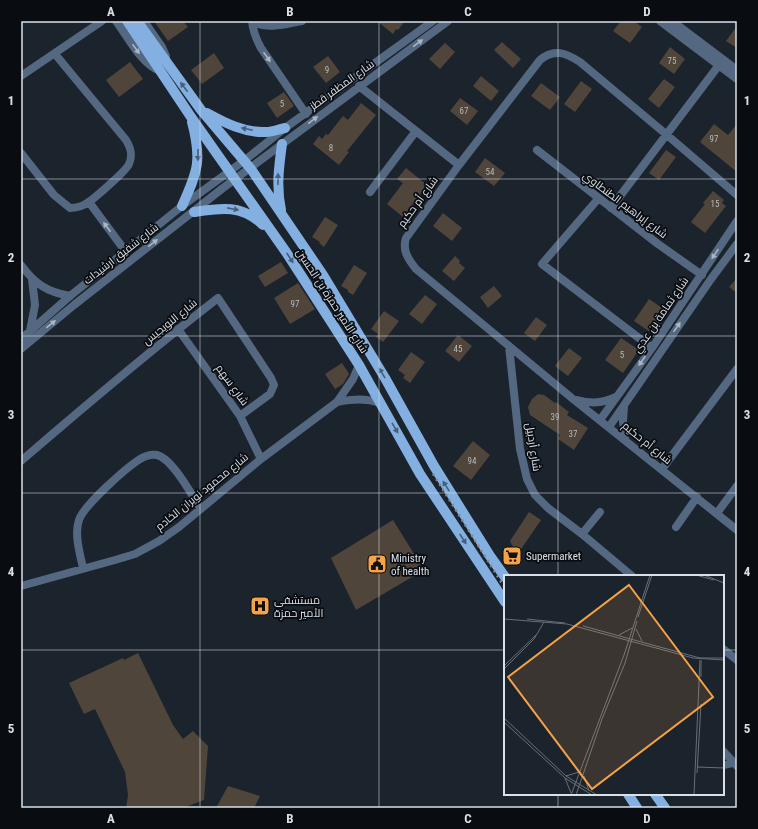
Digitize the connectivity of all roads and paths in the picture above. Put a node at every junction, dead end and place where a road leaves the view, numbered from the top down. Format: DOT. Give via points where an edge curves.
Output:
graph roads {
  1 [pos="102,21"];
  2 [pos="116,21"];
  3 [pos="127,21"];
  4 [pos="137,21"];
  5 [pos="144,21"];
  6 [pos="252,21"];
  7 [pos="302,21"];
  8 [pos="433,21"];
  9 [pos="448,21"];
  10 [pos="660,21"];
  11 [pos="672,21"];
  12 [pos="56,54"];
  13 [pos="719,65"];
  14 [pos="164,68"];
  15 [pos="737,70"];
  16 [pos="21,76"];
  17 [pos="737,79"];
  18 [pos="359,86"];
  19 [pos="201,110"];
  20 [pos="306,114"];
  21 [pos="191,117"];
  22 [pos="285,128"];
  23 [pos="416,131"];
  24 [pos="667,135"];
  25 [pos="282,144"];
  26 [pos="537,150"];
  27 [pos="21,153"];
  28 [pos="244,160"];
  29 [pos="458,165"];
  30 [pos="251,168"];
  31 [pos="233,175"];
  32 [pos="370,192"];
  33 [pos="737,195"];
  34 [pos="598,199"];
  35 [pos="89,202"];
  36 [pos="182,206"];
  37 [pos="611,208"];
  38 [pos="194,212"];
  39 [pos="282,214"];
  40 [pos="737,222"];
  41 [pos="275,237"];
  42 [pos="737,244"];
  43 [pos="126,252"];
  44 [pos="21,265"];
  45 [pos="702,275"];
  46 [pos="32,279"];
  47 [pos="70,296"];
  48 [pos="178,329"];
  49 [pos="32,334"];
  50 [pos="21,339"];
  51 [pos="509,346"];
  52 [pos="652,348"];
  53 [pos="21,349"];
  54 [pos="359,365"];
  55 [pos="737,369"];
  56 [pos="617,397"];
  57 [pos="573,399"];
  58 [pos="337,402"];
  59 [pos="381,403"];
  60 [pos="624,406"];
  61 [pos="240,416"];
  62 [pos="600,420"];
  63 [pos="609,427"];
  64 [pos="624,439"];
  65 [pos="261,459"];
  66 [pos="21,461"];
  67 [pos="662,469"];
  68 [pos="737,486"];
  69 [pos="697,497"];
  70 [pos="201,509"];
  71 [pos="600,512"];
  72 [pos="717,513"];
  73 [pos="676,527"];
  74 [pos="737,530"];
  75 [pos="582,534"];
  76 [pos="83,568"];
  77 [pos="629,575"];
  78 [pos="504,576"];
  79 [pos="21,586"];
  80 [pos="504,600"];
  81 [pos="724,650"];
  82 [pos="737,660"];
  83 [pos="724,752"];
  84 [pos="736,764"];
  85 [pos="724,765"];
  86 [pos="629,795"];
  87 [pos="656,795"];
  88 [pos="637,808"];
  89 [pos="665,808"];
  1 -- 12 [label="street"];
  2 -- 14 [label="street, one-way" via="152,68"];
  3 -- 14 [label="main road, شارع الأمير حمزة بن الحسين"];
  4 -- 14 [label="main road, شارع الأمير حمزة بن الحسين"];
  5 -- 14 [label="street" via="164,51 167,59"];
  6 -- 7 [label="street" via="266,26"];
  6 -- 20 [label="street, one-way" via="255,37 261,48"];
  8 -- 20 [label="street, شارع المظفر قطز"];
  18 -- 9 [label="street, شارع المظفر قطز, one-way"];
  10 -- 13 [label="street"];
  11 -- 15 [label="street"];
  12 -- 16 [label="street"];
  12 -- 35 [label="street" via="131,148 129,166"];
  13 -- 17 [label="street"];
  13 -- 24 [label="street"];
  19 -- 14 [label="main road, شارع الأمير حمزة بن الحسين, one-way"];
  14 -- 21 [label="main road, شارع الأمير حمزة بن الحسين"];
  18 -- 23 [label="street"];
  25 -- 18 [label="street, شارع المظفر قطز, one-way"];
  22 -- 19 [label="main road, one-way" via="267,132 244,129"];
  19 -- 28 [label="main road, شارع الأمير حمزة بن الحسين"];
  20 -- 22 [label="street, شارع المظفر قطز"];
  21 -- 31 [label="main road, شارع الأمير حمزة بن الحسين"];
  21 -- 36 [label="main road, one-way" via="198,158 194,179"];
  22 -- 28 [label="street, شارع المظفر قطز"];
  23 -- 29 [label="street"];
  23 -- 32 [label="street"];
  24 -- 29 [label="street, شارع أم حكيم" via="580,62 553,52 540,60"];
  24 -- 33 [label="street, شارع أم حكيم"];
  24 -- 37 [label="street"];
  25 -- 30 [label="street, شارع المظفر قطز"];
  39 -- 25 [label="main road, one-way" via="278,200 277,177"];
  26 -- 34 [label="street, شارع إبراهيم الطنطاوي"];
  27 -- 35 [label="street" via="63,204 77,208"];
  28 -- 30 [label="main road, شارع الأمير حمزة بن الحسين"];
  28 -- 31 [label="street, شارع المظفر قطز"];
  29 -- 51 [label="street, شارع أم حكيم" via="406,238 404,246 416,269"];
  30 -- 31 [label="street, شارع المظفر قطز"];
  30 -- 39 [label="main road, شارع الأمير حمزة بن الحسين"];
  31 -- 36 [label="street, شارع شفيق ارشيدات"];
  31 -- 38 [label="street, شارع شفيق ارشيدات"];
  31 -- 41 [label="main road, شارع الأمير حمزة بن الحسين"];
  34 -- 37 [label="street, شارع إبراهيم الطنطاوي"];
  34 -- 52 [label="street" via="542,264"];
  43 -- 35 [label="street, one-way"];
  36 -- 43 [label="street, شارع شفيق ارشيدات"];
  37 -- 45 [label="street, شارع إبراهيم الطنطاوي"];
  38 -- 41 [label="main road, one-way" via="228,208 236,210 259,221"];
  49 -- 38 [label="street, شارع شفيق ارشيدات, one-way"];
  78 -- 39 [label="main road, شارع الأمير حمزة بن الحسين, one-way" via="434,466 333,292"];
  40 -- 45 [label="street, شارع ثمامة بن عدي, one-way"];
  41 -- 54 [label="main road, شارع الأمير حمزة بن الحسين, one-way"];
  60 -- 42 [label="street, شارع ثمامة بن عدي, one-way"];
  43 -- 47 [label="street, شارع شفيق ارشيدات"];
  44 -- 46 [label="street"];
  45 -- 52 [label="street, شارع ثمامة بن عدي"];
  46 -- 47 [label="street" via="50,290"];
  46 -- 49 [label="street" via="35,305"];
  47 -- 49 [label="street, شارع شفيق ارشيدات"];
  48 -- 61 [label="street, شارع سهم"];
  48 -- 61 [label="street, شارع النويجيس" via="218,298 274,385 270,394"];
  48 -- 66 [label="street, شارع النويجيس" via="88,402"];
  49 -- 50 [label="street, شارع شفيق ارشيدات"];
  49 -- 53 [label="street, شارع شفيق ارشيدات"];
  51 -- 57 [label="street, شارع أم حكيم"];
  51 -- 75 [label="street, شارع أردبيل" via="520,449 526,479 535,495 548,508"];
  52 -- 56 [label="street, شارع ثمامة بن عدي, one-way"];
  54 -- 58 [label="street, شارع محمود نويران الخادم"];
  54 -- 59 [label="main road, شارع الأمير حمزة بن الحسين"];
  55 -- 67 [label="street"];
  56 -- 57 [label="street" via="595,403"];
  56 -- 62 [label="street, شارع ثمامة بن عدي"];
  57 -- 62 [label="street, شارع أم حكيم"];
  58 -- 59 [label="street, شارع محمود نويران الخادم" via="361,399"];
  58 -- 65 [label="street, شارع محمود نويران الخادم"];
  59 -- 80 [label="main road, شارع الأمير حمزة بن الحسين, one-way" via="420,474"];
  60 -- 63 [label="street, شارع ثمامة بن عدي"];
  60 -- 64 [label="street"];
  61 -- 65 [label="street, شارع سهم"];
  62 -- 63 [label="street, شارع أم حكيم"];
  63 -- 64 [label="street, شارع أم حكيم"];
  64 -- 67 [label="street, شارع أم حكيم"];
  65 -- 70 [label="street, شارع محمود نويران الخادم"];
  67 -- 69 [label="street, شارع أم حكيم"];
  68 -- 72 [label="street"];
  69 -- 72 [label="street, شارع أم حكيم"];
  69 -- 73 [label="street"];
  70 -- 76 [label="street, شارع محمود نويران الخادم" via="146,548 115,560"];
  70 -- 76 [label="street" via="167,460 157,455 145,457 108,486 79,519 77,529"];
  71 -- 75 [label="street"];
  72 -- 74 [label="street, شارع أم حكيم"];
  75 -- 77 [label="street, شارع أردبيل"];
  76 -- 79 [label="street, شارع محمود نويران الخادم"];
  81 -- 82 [label="street"];
  83 -- 84 [label="street"];
  84 -- 85 [label="street"];
  86 -- 88 [label="main road"];
  87 -- 89 [label="main road"];
}
